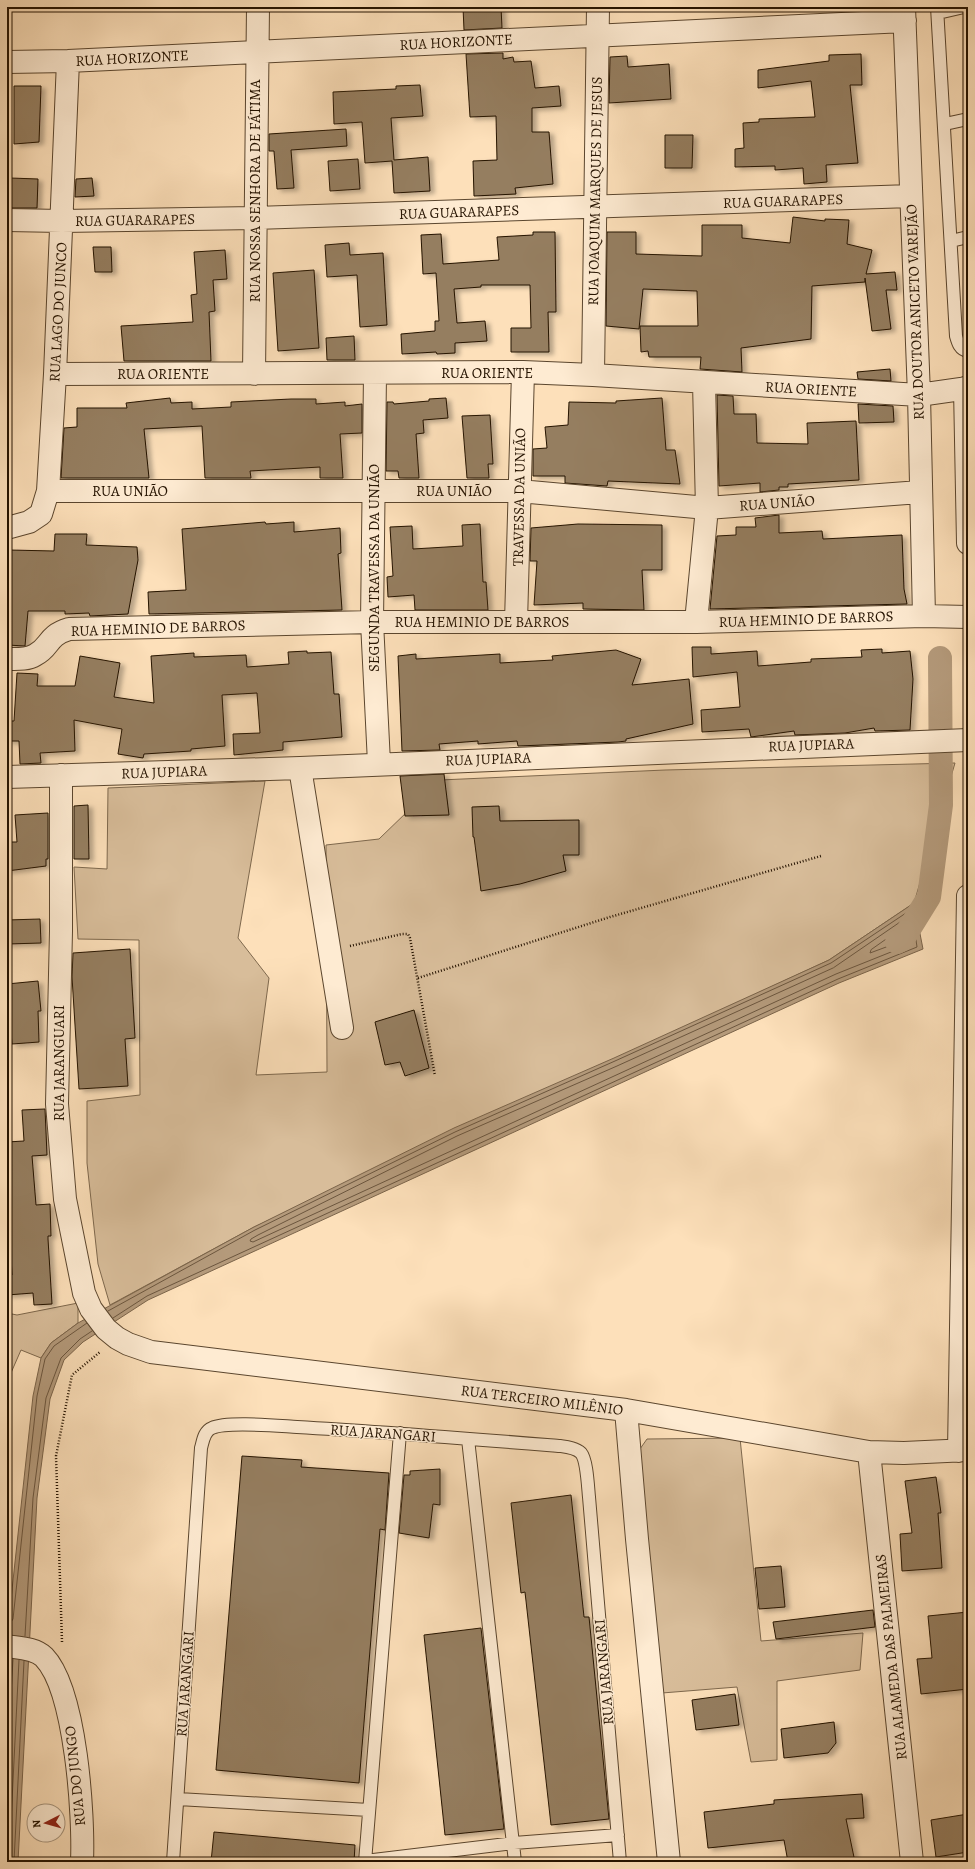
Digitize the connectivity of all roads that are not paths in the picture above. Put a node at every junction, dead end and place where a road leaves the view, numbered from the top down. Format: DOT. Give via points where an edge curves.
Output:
graph roads {
  1 [pos="258,7"];
  2 [pos="598,7"];
  3 [pos="964,7"];
  4 [pos="938,10"];
  5 [pos="905,14"];
  6 [pos="598,35"];
  7 [pos="256,52"];
  8 [pos="68,61"];
  9 [pos="7,62"];
  10 [pos="968,119"];
  11 [pos="945,124"];
  12 [pos="911,196"];
  13 [pos="594,207"];
  14 [pos="255,218"];
  15 [pos="7,220"];
  16 [pos="62,221"];
  17 [pos="968,237"];
  18 [pos="951,241"];
  19 [pos="968,351"];
  20 [pos="523,372"];
  21 [pos="55,374"];
  22 [pos="254,374"];
  23 [pos="375,374"];
  24 [pos="593,375"];
  25 [pos="704,383"];
  26 [pos="962,389"];
  27 [pos="923,394"];
  28 [pos="373,491"];
  29 [pos="48,492"];
  30 [pos="519,492"];
  31 [pos="920,492"];
  32 [pos="707,508"];
  33 [pos="7,528"];
  34 [pos="968,543"];
  35 [pos="929,616"];
  36 [pos="962,617"];
  37 [pos="372,622"];
  38 [pos="516,622"];
  39 [pos="696,622"];
  40 [pos="7,659"];
  41 [pos="960,740"];
  42 [pos="379,763"];
  43 [pos="300,768"];
  44 [pos="61,775"];
  45 [pos="7,777"];
  46 [pos="968,896"];
  47 [pos="342,1028"];
  48 [pos="112,1333"];
  49 [pos="626,1410"];
  50 [pos="400,1433"];
  51 [pos="468,1439"];
  52 [pos="963,1450"];
  53 [pos="869,1452"];
  54 [pos="7,1646"];
  55 [pos="178,1799"];
  56 [pos="369,1810"];
  57 [pos="618,1835"];
  58 [pos="514,1843"];
  59 [pos="82,1862"];
  60 [pos="173,1862"];
  61 [pos="365,1862"];
  62 [pos="516,1862"];
  63 [pos="620,1862"];
  64 [pos="669,1862"];
  65 [pos="912,1862"];
  1 -- 7 [label="street, RUA NOSSA SENHORA DE FÁTIMA"];
  2 -- 6 [label="street, RUA JOAQUIM MARQUES DE JESUS"];
  3 -- 4 [label="lane"];
  4 -- 11 [label="lane"];
  5 -- 6 [label="street, RUA HORIZONTE"];
  5 -- 12 [label="street, RUA DOUTOR ANICETO VAREJÃO"];
  6 -- 7 [label="street, RUA HORIZONTE"];
  6 -- 13 [label="street, RUA JOAQUIM MARQUES DE JESUS"];
  7 -- 8 [label="street, RUA HORIZONTE"];
  7 -- 14 [label="street, RUA NOSSA SENHORA DE FÁTIMA"];
  8 -- 9 [label="street, RUA HORIZONTE"];
  8 -- 16 [label="street, RUA LAGO DO JUNCO"];
  10 -- 11 [label="lane"];
  11 -- 18 [label="lane"];
  12 -- 13 [label="street, RUA GUARARAPES"];
  12 -- 27 [label="street, RUA DOUTOR ANICETO VAREJÃO"];
  13 -- 14 [label="street, RUA GUARARAPES"];
  13 -- 24 [label="street, RUA JOAQUIM MARQUES DE JESUS"];
  14 -- 16 [label="street, RUA GUARARAPES"];
  14 -- 22 [label="street, RUA NOSSA SENHORA DE FÁTIMA"];
  15 -- 16 [label="street, RUA GUARARAPES"];
  16 -- 21 [label="street, RUA LAGO DO JUNCO"];
  17 -- 18 [label="lane"];
  18 -- 19 [label="lane" via="956,336 959,346"];
  20 -- 23 [label="street, RUA ORIENTE"];
  20 -- 24 [label="street, RUA ORIENTE"];
  20 -- 30 [label="street, TRAVESSA DA UNIÃO"];
  21 -- 22 [label="street, RUA ORIENTE"];
  21 -- 29 [label="street, RUA LAGO DO JUNCO"];
  22 -- 23 [label="street, RUA ORIENTE"];
  23 -- 28 [label="street, SEGUNDA TRAVESSA DA UNIÃO"];
  24 -- 25 [label="street, RUA ORIENTE"];
  25 -- 27 [label="street, RUA ORIENTE"];
  25 -- 32 [label="street"];
  26 -- 27 [label="street, RUA ORIENTE"];
  26 -- 34 [label="street"];
  27 -- 31 [label="street, RUA DOUTOR ANICETO VAREJÃO"];
  28 -- 29 [label="street, RUA UNIÃO"];
  28 -- 30 [label="street, RUA UNIÃO"];
  28 -- 37 [label="street, SEGUNDA TRAVESSA DA UNIÃO"];
  29 -- 33 [label="street" via="41,514 29,522"];
  30 -- 32 [label="street, RUA UNIÃO"];
  30 -- 38 [label="street, TRAVESSA DA UNIÃO"];
  31 -- 32 [label="street, RUA UNIÃO"];
  31 -- 35 [label="street, RUA DOUTOR ANICETO VAREJÃO"];
  32 -- 39 [label="street"];
  35 -- 36 [label="street, RUA HEMINIO DE BARROS"];
  35 -- 39 [label="street, RUA HEMINIO DE BARROS"];
  37 -- 38 [label="street, RUA HEMINIO DE BARROS"];
  37 -- 40 [label="street, RUA HEMINIO DE BARROS" via="69,629 55,634 41,652 34,656"];
  37 -- 42 [label="street, SEGUNDA TRAVESSA DA UNIÃO"];
  38 -- 39 [label="street, RUA HEMINIO DE BARROS"];
  41 -- 42 [label="street, RUA JUPIARA"];
  42 -- 43 [label="street, RUA JUPIARA"];
  43 -- 44 [label="street, RUA JUPIARA"];
  43 -- 47 [label="street"];
  44 -- 45 [label="street, RUA JUPIARA"];
  44 -- 48 [label="street, RUA JARANGUARI" via="57,1104 65,1199 84,1293 91,1309"];
  46 -- 52 [label="street"];
  48 -- 49 [label="street, RUA TERCEIRO MILÊNIO" via="128,1344 151,1352"];
  49 -- 53 [label="street, RUA TERCEIRO MILÊNIO"];
  49 -- 64 [label="street" via="636,1539"];
  50 -- 51 [label="lane, RUA JARANGARI"];
  50 -- 55 [label="lane, RUA JARANGARI" via="257,1425 222,1426 212,1428 205,1435 201,1448"];
  50 -- 56 [label="lane"];
  51 -- 57 [label="lane, RUA JARANGARI" via="560,1446 572,1448 581,1454 589,1498"];
  51 -- 58 [label="lane"];
  52 -- 53 [label="street, RUA TERCEIRO MILÊNIO"];
  53 -- 65 [label="street, RUA ALAMEDA DAS PALMEIRAS"];
  54 -- 59 [label="street, RUA DO JUNGO" via="30,1649 44,1656 63,1690 76,1752"];
  55 -- 56 [label="lane"];
  55 -- 60 [label="lane, RUA JARANGARI"];
  56 -- 61 [label="lane"];
  57 -- 58 [label="lane"];
  57 -- 63 [label="lane, RUA JARANGARI"];
  58 -- 61 [label="lane"];
  58 -- 62 [label="lane"];
}
